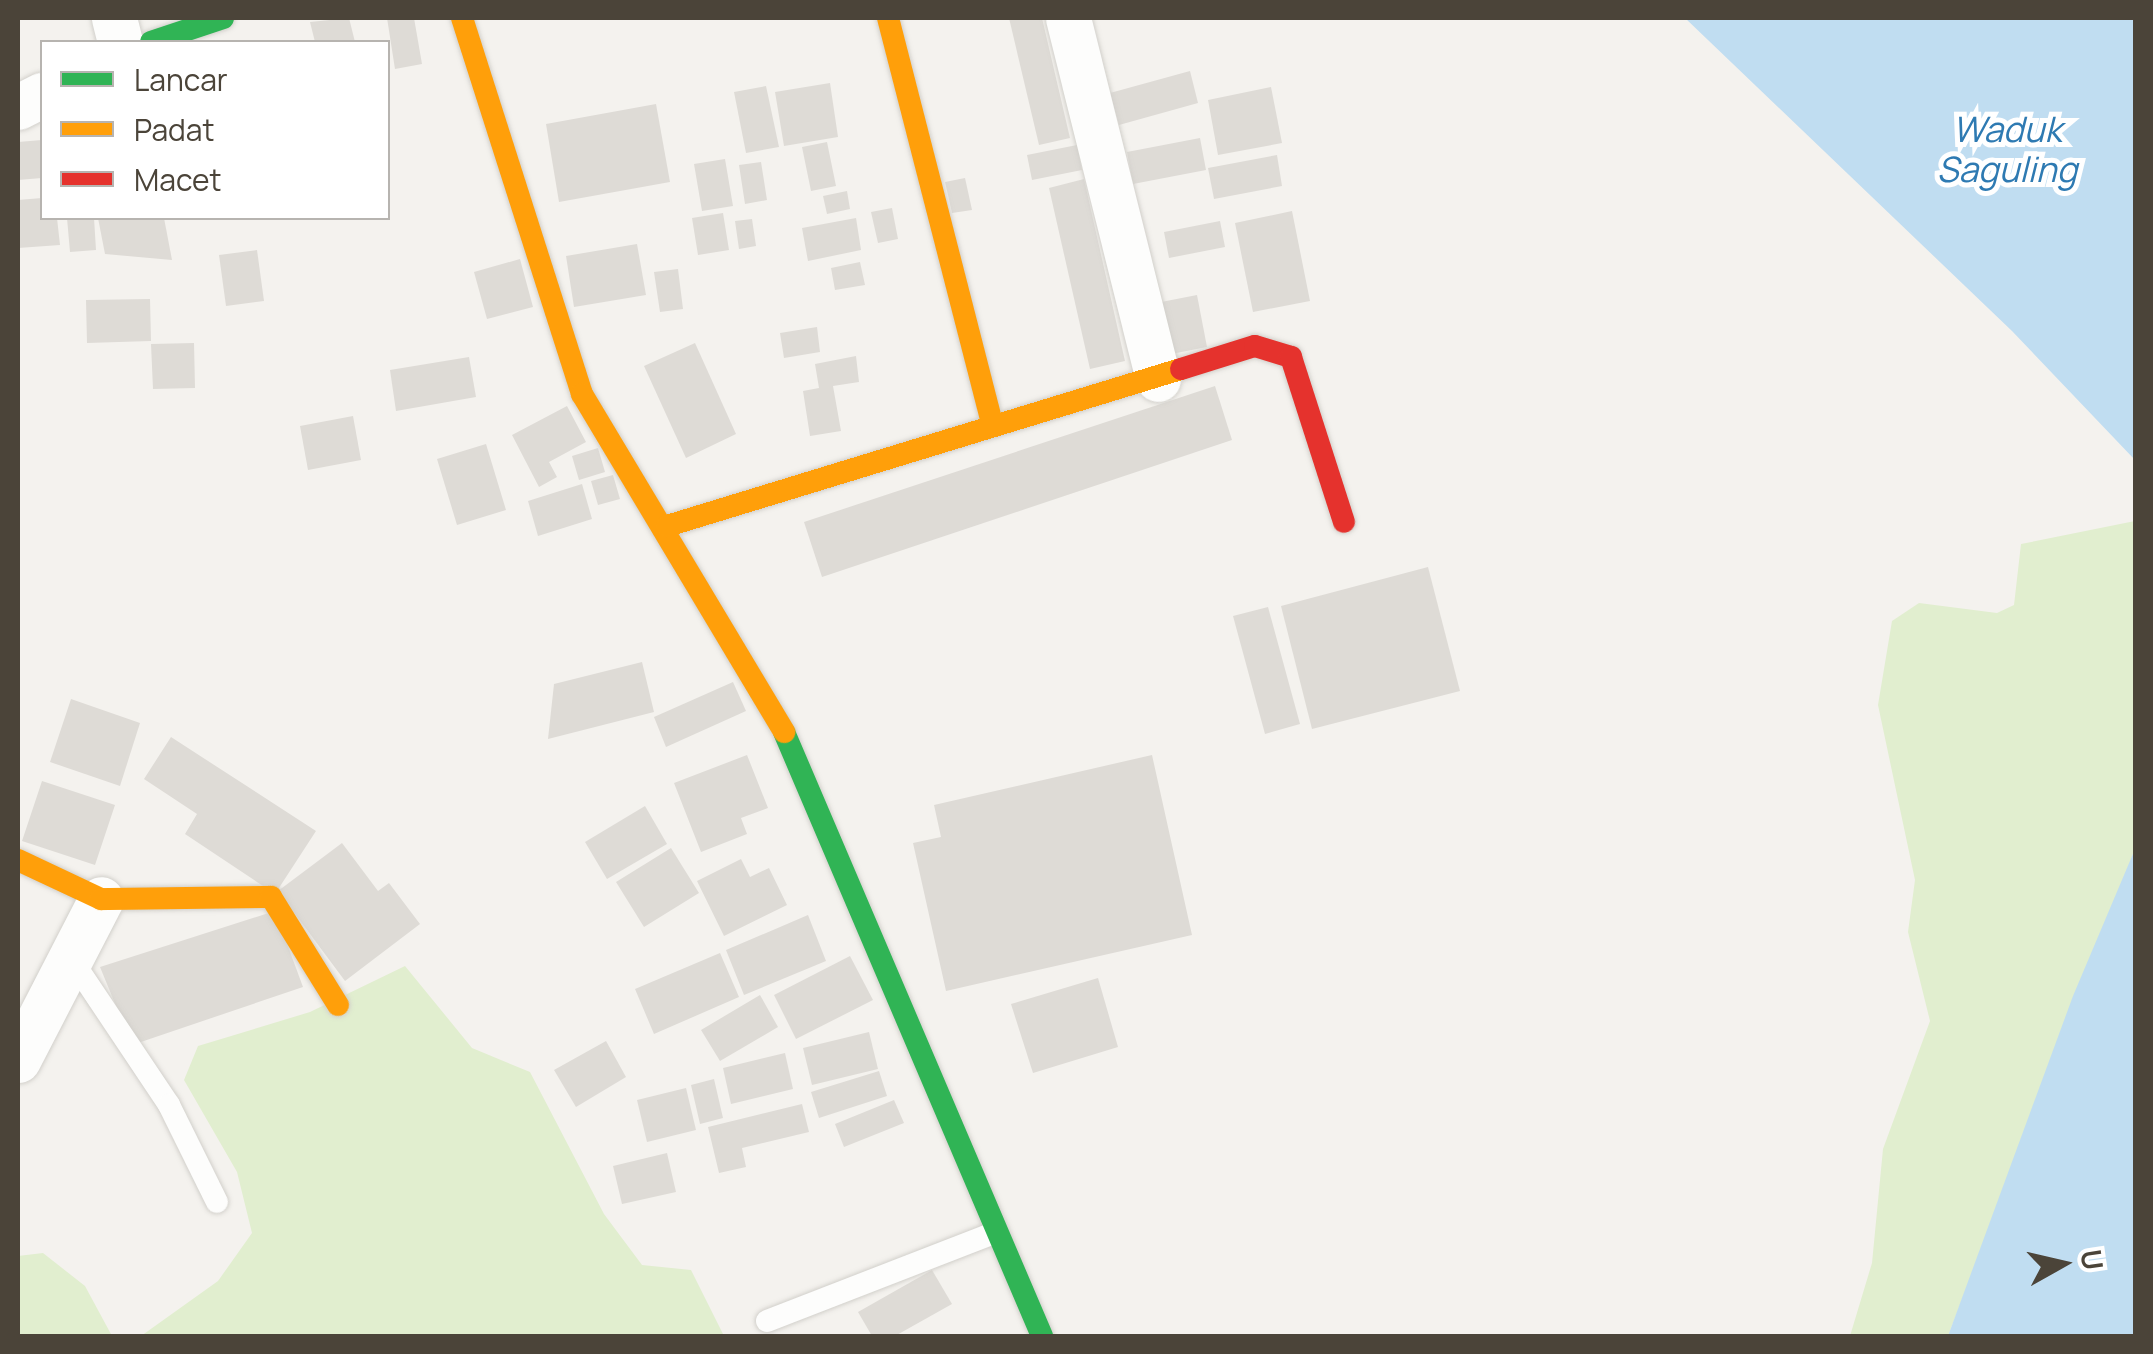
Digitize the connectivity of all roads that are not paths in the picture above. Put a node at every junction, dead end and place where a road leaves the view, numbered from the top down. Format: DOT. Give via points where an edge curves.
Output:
graph roads {
  1 [pos="223,18"];
  2 [pos="462,18"];
  3 [pos="888,18"];
  4 [pos="1068,18"];
  5 [pos="157,40"];
  6 [pos="40,96"];
  7 [pos="18,108"];
  8 [pos="1158,379"];
  9 [pos="992,423"];
  10 [pos="1344,522"];
  11 [pos="667,526"];
  12 [pos="18,860"];
  13 [pos="101,900"];
  14 [pos="68,954"];
  15 [pos="338,1005"];
  16 [pos="18,1060"];
  17 [pos="218,1202"];
  18 [pos="991,1234"];
  19 [pos="767,1321"];
  20 [pos="1042,1336"];
  1 -- 5 [label="street"];
  2 -- 11 [label="street" via="582,394"];
  3 -- 9 [label="street"];
  4 -- 8 [label="street"];
  6 -- 7 [label="street"];
  8 -- 9 [label="street"];
  8 -- 10 [label="street" via="1255,346 1291,357"];
  9 -- 11 [label="street"];
  11 -- 18 [label="street" via="786,735"];
  12 -- 13 [label="street"];
  13 -- 14 [label="street"];
  13 -- 15 [label="street" via="271,898"];
  14 -- 16 [label="street"];
  14 -- 17 [label="lane" via="169,1105"];
  18 -- 19 [label="lane"];
  18 -- 20 [label="street"];
}
